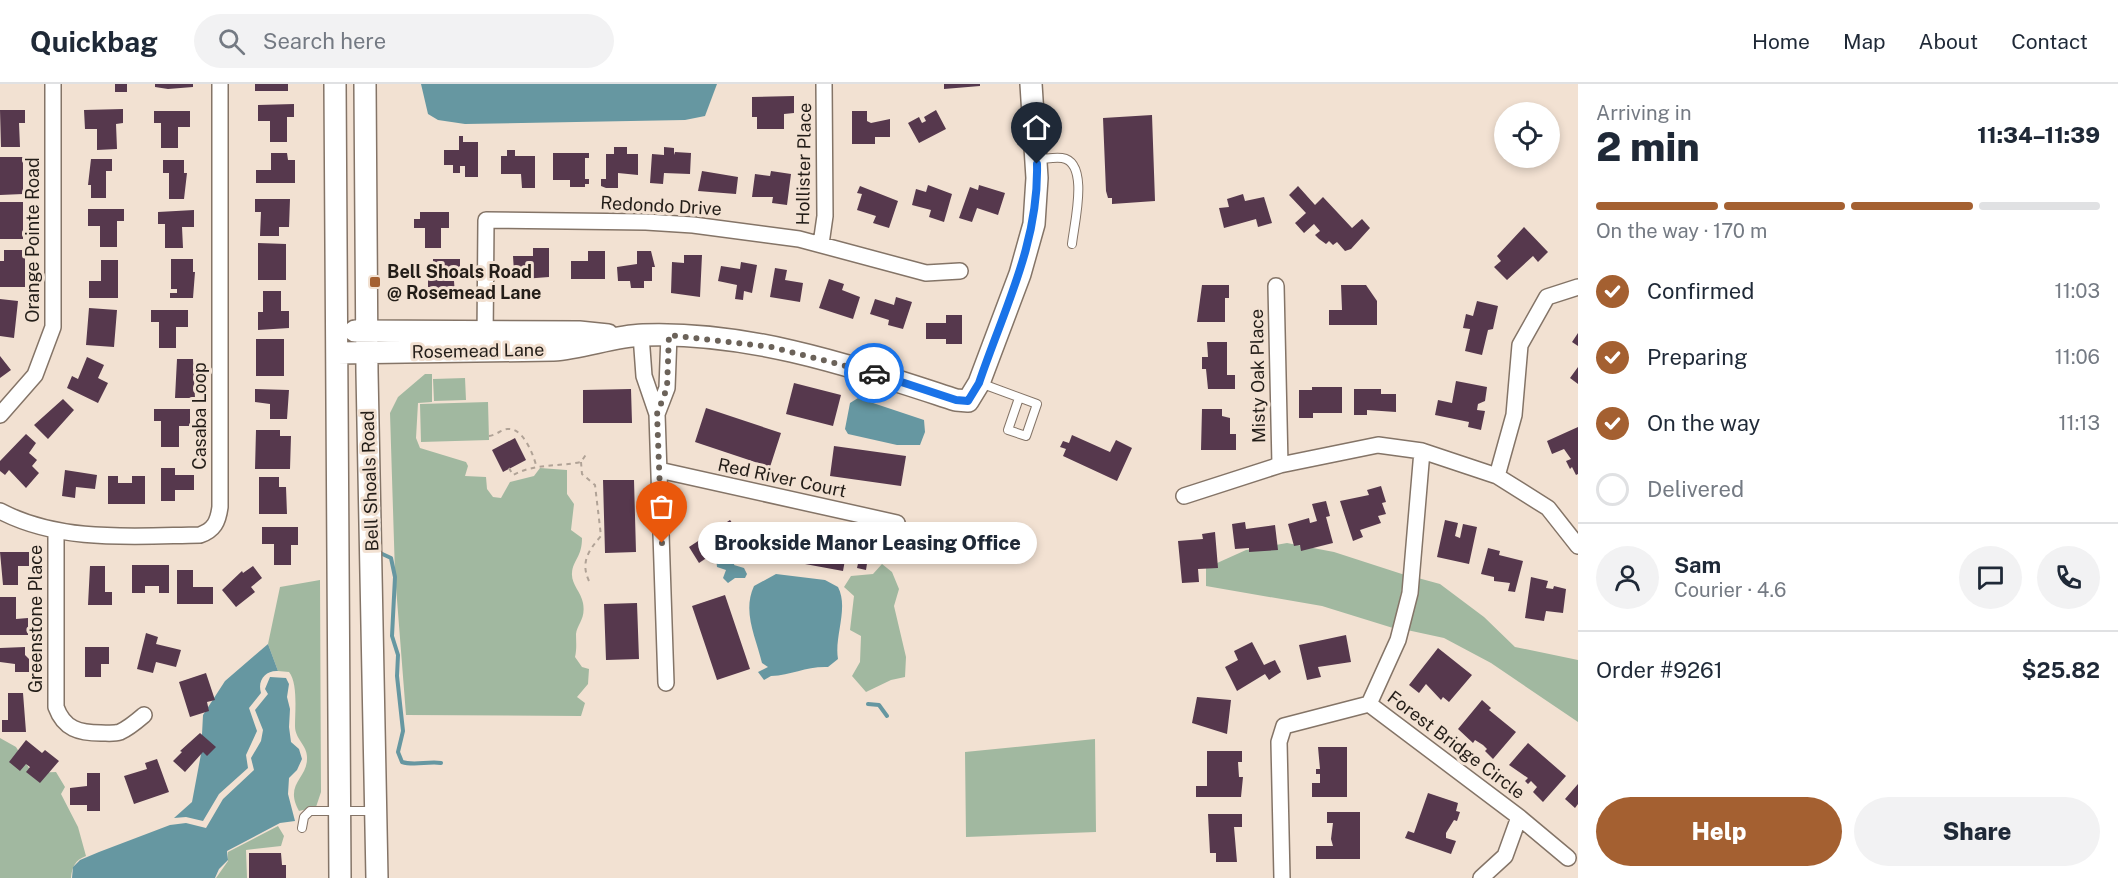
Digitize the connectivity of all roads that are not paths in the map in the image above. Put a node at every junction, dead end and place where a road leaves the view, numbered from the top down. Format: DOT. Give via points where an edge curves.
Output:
graph roads {
  1 [pos="53,84"];
  2 [pos="220,84"];
  3 [pos="335,84"];
  4 [pos="365,84"];
  5 [pos="824,84"];
  6 [pos="1031,84"];
  7 [pos="1036,159"];
  8 [pos="820,244"];
  9 [pos="1072,244"];
  10 [pos="960,271"];
  11 [pos="1276,286"];
  12 [pos="1578,287"];
  13 [pos="337,331"];
  14 [pos="367,331"];
  15 [pos="641,335"];
  16 [pos="669,335"];
  17 [pos="485,341"];
  18 [pos="367,352"];
  19 [pos="337,353"];
  20 [pos="974,392"];
  21 [pos="1018,398"];
  22 [pos="657,414"];
  23 [pos="0,415"];
  24 [pos="1422,451"];
  25 [pos="1280,465"];
  26 [pos="659,470"];
  27 [pos="1497,476"];
  28 [pos="1184,496"];
  29 [pos="0,511"];
  30 [pos="897,523"];
  31 [pos="56,533"];
  32 [pos="1578,546"];
  33 [pos="666,683"];
  34 [pos="1369,704"];
  35 [pos="144,716"];
  36 [pos="340,811"];
  37 [pos="376,811"];
  38 [pos="1519,817"];
  39 [pos="302,828"];
  40 [pos="1568,858"];
  41 [pos="340,878"];
  42 [pos="377,878"];
  43 [pos="1282,878"];
  44 [pos="1481,878"];
  1 -- 23 [label="street, Orange Pointe Road" via="53,327 35,375"];
  2 -- 31 [label="street, Casaba Loop" via="219,517 213,529 200,535"];
  3 -- 13 [label="main road, Bell Shoals Road"];
  4 -- 14 [label="main road, Bell Shoals Road"];
  5 -- 8 [label="street, Hollister Place" via="825,216"];
  6 -- 7 [label="main road"];
  7 -- 9 [label="lane" via="1063,158 1072,163 1079,176"];
  7 -- 20 [label="main road" via="1037,199 1030,242"];
  8 -- 10 [label="street, Redondo Drive" via="926,273"];
  8 -- 17 [label="street, Redondo Drive" via="760,233 646,222 486,220"];
  11 -- 25 [label="street, Misty Oak Place"];
  12 -- 27 [label="street" via="1547,297 1520,345 1514,415"];
  13 -- 14 [label="main road, Rosemead Lane"];
  13 -- 19 [label="main road, Bell Shoals Road"];
  14 -- 17 [label="main road, Rosemead Lane"];
  14 -- 18 [label="main road, Bell Shoals Road"];
  15 -- 16 [label="main road, Rosemead Lane"];
  15 -- 17 [label="main road, Rosemead Lane" via="618,337 579,332"];
  15 -- 22 [label="street" via="644,376"];
  16 -- 20 [label="main road, Rosemead Lane" via="794,352 889,377 956,400"];
  16 -- 22 [label="street" via="667,388"];
  17 -- 18 [label="main road, Rosemead Lane"];
  18 -- 19 [label="main road, Rosemead Lane"];
  18 -- 37 [label="main road, Bell Shoals Road"];
  19 -- 36 [label="main road, Bell Shoals Road"];
  20 -- 21 [label="lane"];
  21 -- 21 [label="lane" via="1037,404 1026,435 1008,430"];
  22 -- 26 [label="street"];
  24 -- 25 [label="street" via="1378,445"];
  24 -- 27 [label="street"];
  24 -- 34 [label="street, Forest Bridge Circle" via="1410,593 1398,640"];
  25 -- 28 [label="street"];
  26 -- 30 [label="street, Red River Court"];
  26 -- 33 [label="street"];
  27 -- 32 [label="street" via="1548,508"];
  29 -- 31 [label="street, Casaba Loop"];
  31 -- 35 [label="street, Greenstone Place" via="56,707 60,717 75,730 111,734"];
  34 -- 38 [label="street, Forest Bridge Circle"];
  34 -- 43 [label="street, Forest Bridge Circle" via="1284,726 1279,742"];
  36 -- 37 [label="lane"];
  36 -- 39 [label="lane" via="307,813"];
  36 -- 41 [label="main road, Bell Shoals Road"];
  37 -- 42 [label="main road, Bell Shoals Road"];
  38 -- 40 [label="street, Forest Bridge Circle"];
  38 -- 44 [label="street, Forest Bridge Circle" via="1505,856"];
}
